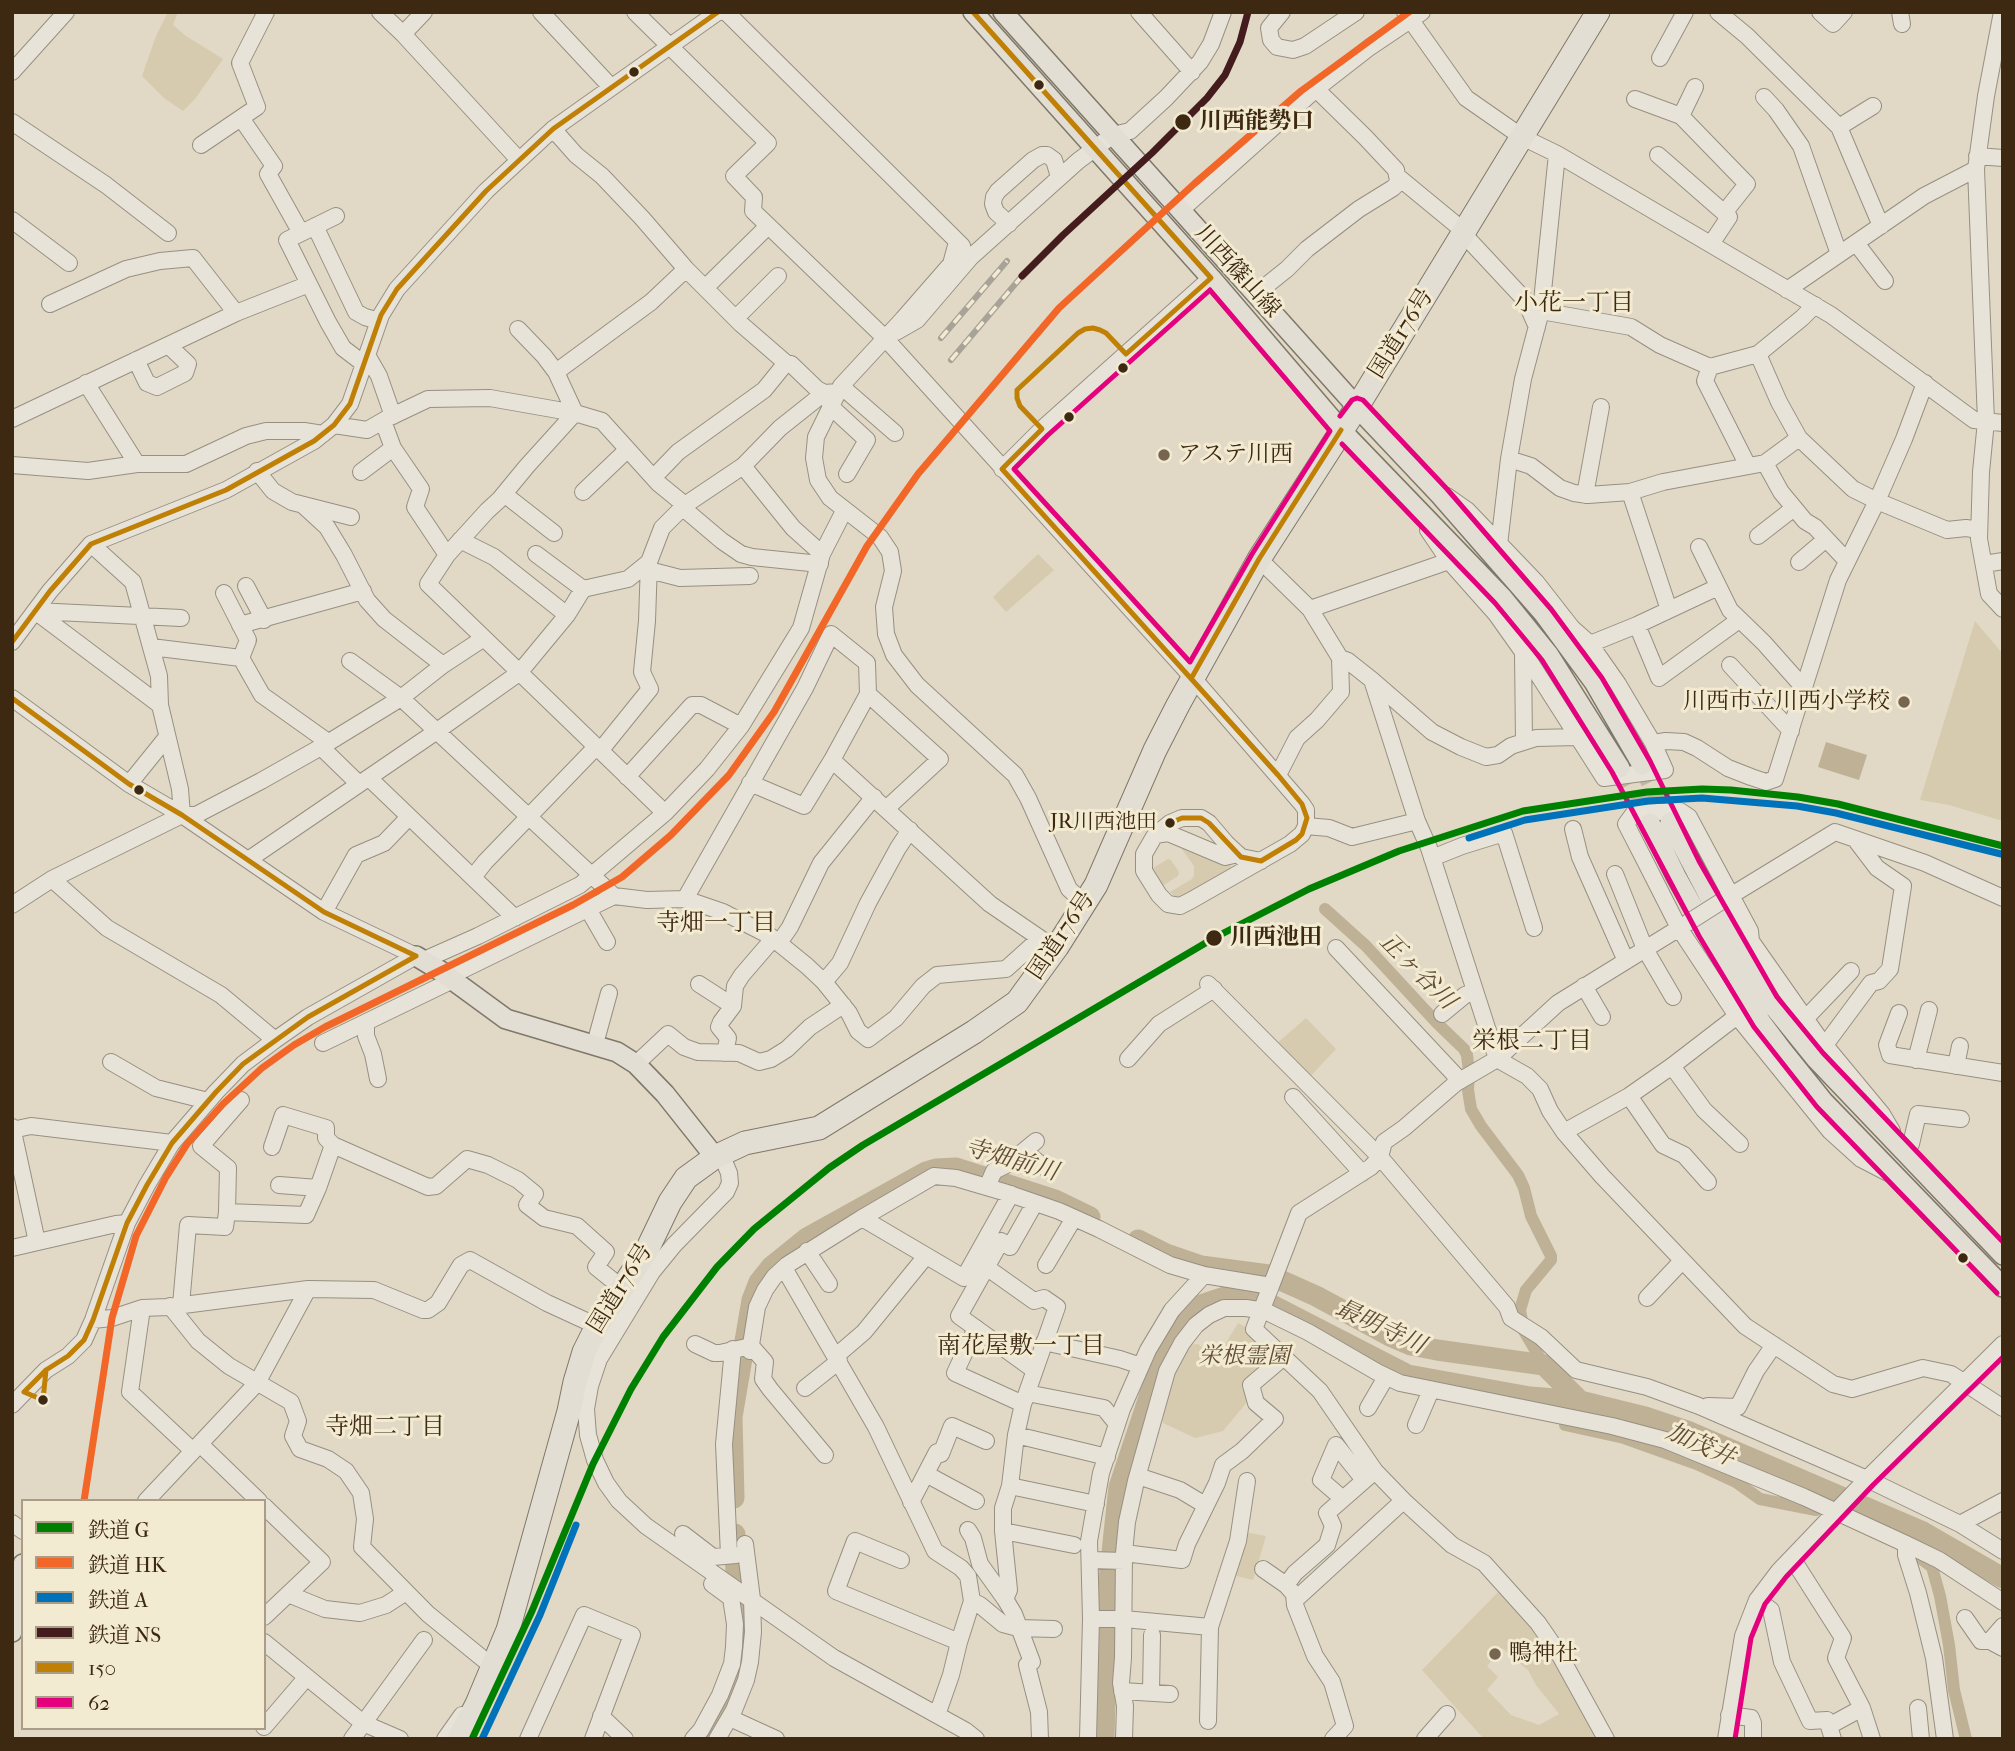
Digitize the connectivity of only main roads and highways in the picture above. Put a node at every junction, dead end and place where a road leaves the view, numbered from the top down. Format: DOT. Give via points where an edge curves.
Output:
graph roads {
  1 [pos="973,12"];
  2 [pos="1003,12"];
  3 [pos="1598,12"];
  4 [pos="1357,407"];
  5 [pos="1341,429"];
  6 [pos="1642,765"];
  7 [pos="1620,768"];
  8 [pos="1670,822"];
  9 [pos="1650,823"];
  10 [pos="420,958"];
  11 [pos="718,1155"];
  12 [pos="2003,1255"];
  13 [pos="2003,1287"];
  14 [pos="21,1576"];
  15 [pos="12,1632"];
  16 [pos="459,1739"];
  1 -- 5 [label="main road, 川西篠山線"];
  2 -- 4 [label="main road, 川西篠山線"];
  3 -- 4 [label="highway, 国道176号"];
  4 -- 5 [label="highway, 国道176号"];
  4 -- 6 [label="main road, 川西篠山線" via="1544,614 1594,682"];
  5 -- 7 [label="main road, 川西篠山線" via="1502,597 1549,655"];
  5 -- 11 [label="highway, 国道176号" via="1192,677 1085,904 1050,944 1017,1002 819,1128 745,1143"];
  8 -- 12 [label="main road" via="1770,1002 1816,1059"];
  9 -- 13 [label="main road" via="1707,932 1761,1021 1824,1101"];
  10 -- 11 [label="main road" via="506,1019 595,1044 636,1064"];
  11 -- 16 [label="highway, 国道176号" via="686,1178 584,1352 508,1630"];
  14 -- 15 [label="main road"];
}
